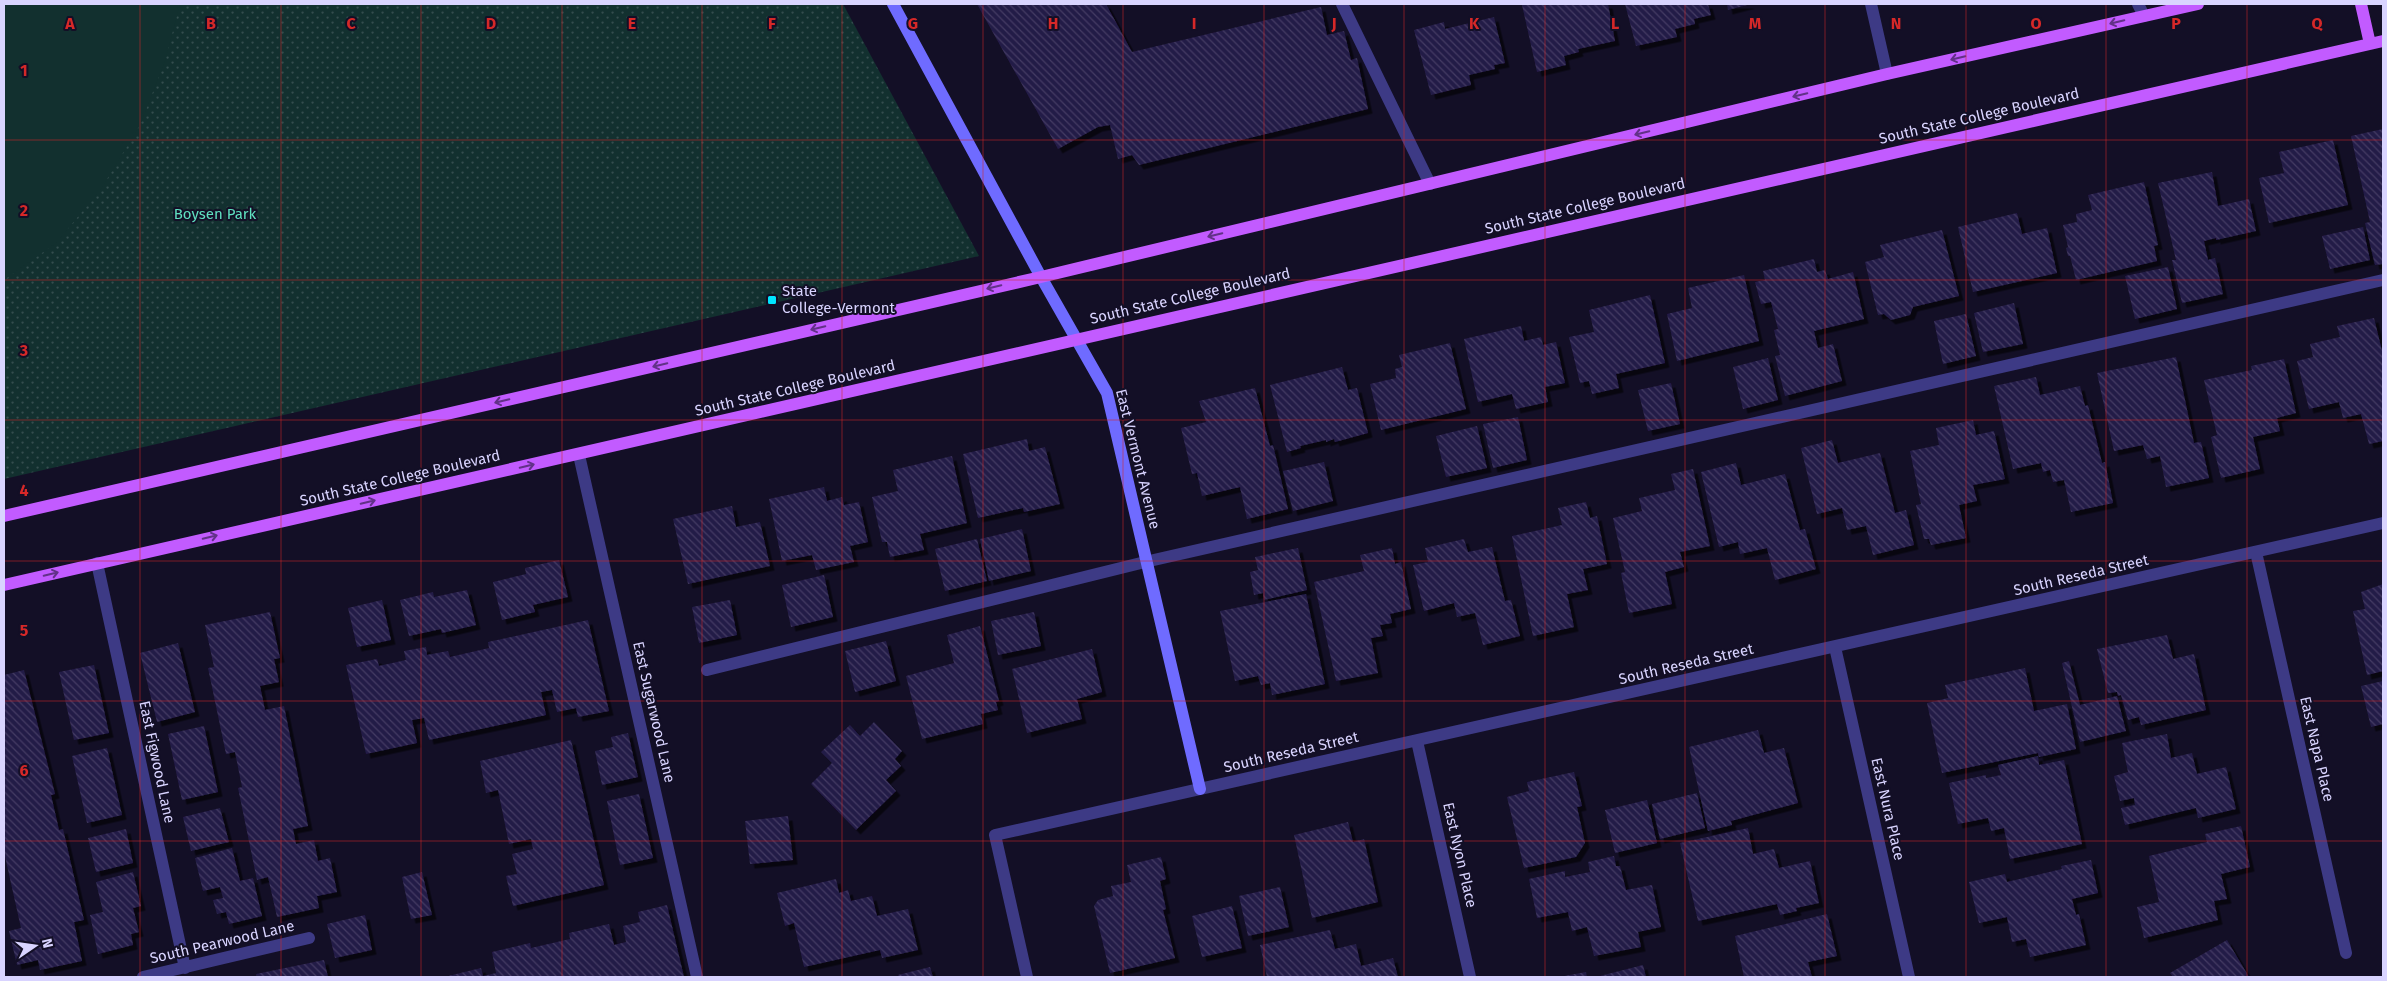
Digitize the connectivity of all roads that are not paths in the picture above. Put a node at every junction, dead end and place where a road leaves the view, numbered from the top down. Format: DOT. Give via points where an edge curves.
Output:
graph roads {
  1 [pos="893,4"];
  2 [pos="1342,4"];
  3 [pos="1871,4"];
  4 [pos="2138,4"];
  5 [pos="2198,4"];
  6 [pos="2361,4"];
  7 [pos="2144,16"];
  8 [pos="2383,41"];
  9 [pos="2370,44"];
  10 [pos="1887,74"];
  11 [pos="1430,184"];
  12 [pos="1041,276"];
  13 [pos="2383,280"];
  14 [pos="1077,338"];
  15 [pos="579,455"];
  16 [pos="4,516"];
  17 [pos="2383,523"];
  18 [pos="2256,552"];
  19 [pos="1145,562"];
  20 [pos="97,563"];
  21 [pos="4,585"];
  22 [pos="1835,647"];
  23 [pos="707,670"];
  24 [pos="1417,741"];
  25 [pos="1200,789"];
  26 [pos="309,938"];
  27 [pos="2346,953"];
  28 [pos="184,968"];
  29 [pos="142,977"];
  30 [pos="697,977"];
  31 [pos="1027,977"];
  32 [pos="1470,977"];
  33 [pos="1909,977"];
  1 -- 12 [label="street, East Vermont Avenue"];
  2 -- 11 [label="street"];
  3 -- 10 [label="street"];
  4 -- 7 [label="street"];
  5 -- 7 [label="main road"];
  6 -- 9 [label="main road"];
  7 -- 10 [label="main road, one-way"];
  8 -- 9 [label="main road, South State College Boulevard"];
  9 -- 14 [label="main road, South State College Boulevard"];
  10 -- 11 [label="main road, one-way"];
  11 -- 12 [label="main road, one-way"];
  12 -- 14 [label="street, East Vermont Avenue"];
  12 -- 16 [label="main road, one-way"];
  13 -- 19 [label="street"];
  14 -- 15 [label="main road, South State College Boulevard"];
  14 -- 19 [label="street, East Vermont Avenue" via="1107,392"];
  20 -- 15 [label="main road, South State College Boulevard, one-way"];
  15 -- 30 [label="street, East Sugarwood Lane"];
  17 -- 18 [label="street, South Reseda Street"];
  18 -- 22 [label="street, South Reseda Street"];
  18 -- 27 [label="street, East Napa Place"];
  19 -- 23 [label="street"];
  19 -- 25 [label="street, East Vermont Avenue"];
  21 -- 20 [label="main road, South State College Boulevard, one-way"];
  20 -- 28 [label="street, East Figwood Lane"];
  22 -- 24 [label="street, South Reseda Street"];
  22 -- 33 [label="street, East Nura Place"];
  24 -- 25 [label="street, South Reseda Street"];
  24 -- 32 [label="street, East Nyon Place"];
  25 -- 31 [label="street, South Reseda Street" via="995,836"];
  26 -- 28 [label="street, South Pearwood Lane"];
  28 -- 29 [label="street, South Pearwood Lane"];
}
